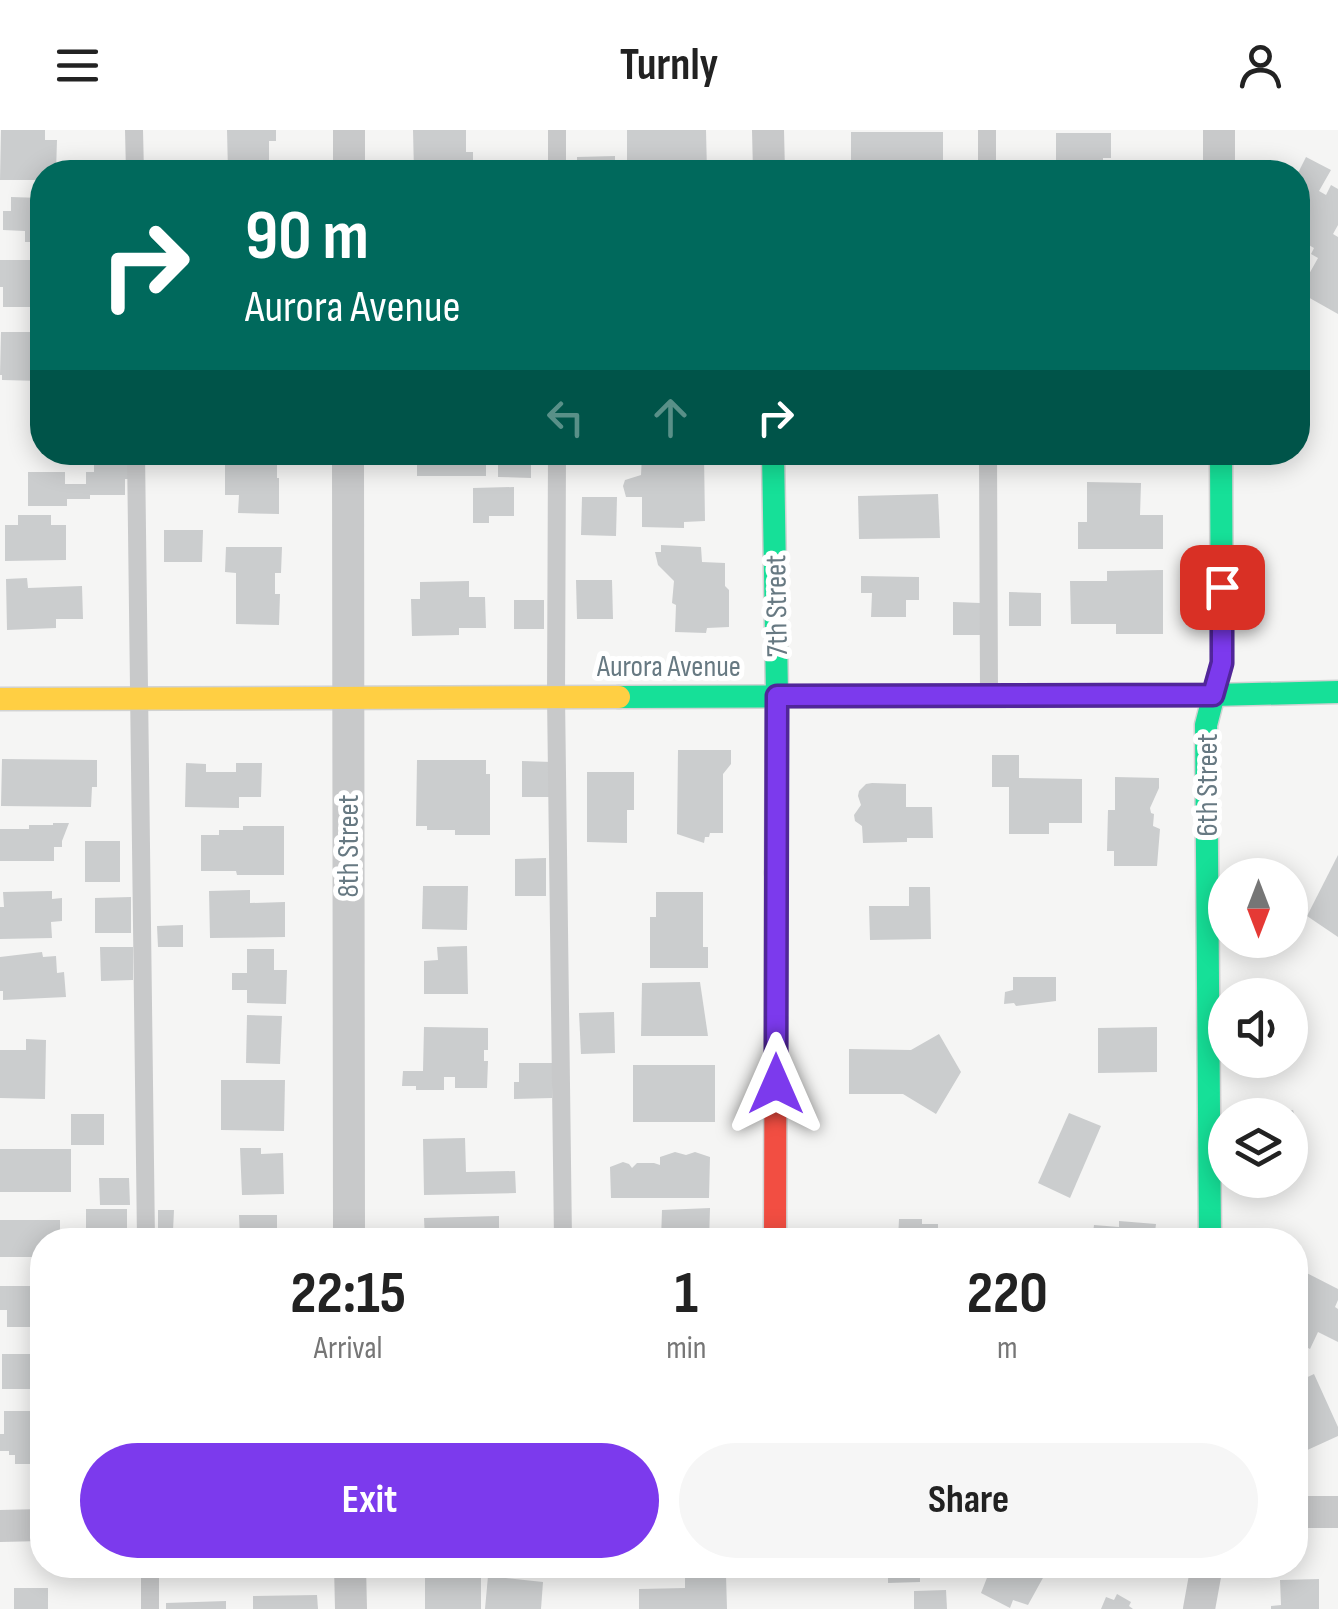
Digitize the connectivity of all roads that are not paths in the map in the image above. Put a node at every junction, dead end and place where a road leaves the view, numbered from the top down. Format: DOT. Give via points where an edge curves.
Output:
graph roads {
  1 [pos="134,130"];
  2 [pos="349,130"];
  3 [pos="557,130"];
  4 [pos="768,130"];
  5 [pos="987,130"];
  6 [pos="1219,130"];
  7 [pos="134,160"];
  8 [pos="349,160"];
  9 [pos="557,160"];
  10 [pos="769,160"];
  11 [pos="987,160"];
  12 [pos="1219,160"];
  13 [pos="136,465"];
  14 [pos="348,465"];
  15 [pos="557,465"];
  16 [pos="773,465"];
  17 [pos="988,465"];
  18 [pos="1221,465"];
  19 [pos="1338,692"];
  20 [pos="989,694"];
  21 [pos="1213,695"];
  22 [pos="556,696"];
  23 [pos="777,696"];
  24 [pos="0,699"];
  25 [pos="138,699"];
  26 [pos="347,699"];
  27 [pos="146,1228"];
  28 [pos="349,1228"];
  29 [pos="563,1228"];
  30 [pos="775,1228"];
  31 [pos="1210,1228"];
  32 [pos="1308,1512"];
  33 [pos="1338,1512"];
  34 [pos="30,1525"];
  35 [pos="0,1526"];
  36 [pos="150,1578"];
  37 [pos="350,1578"];
  38 [pos="1205,1578"];
  39 [pos="150,1609"];
  40 [pos="351,1609"];
  41 [pos="1200,1609"];
  1 -- 7 [label="lane"];
  2 -- 8 [label="street"];
  3 -- 9 [label="lane"];
  4 -- 10 [label="street"];
  5 -- 11 [label="lane"];
  6 -- 12 [label="street"];
  13 -- 25 [label="lane"];
  14 -- 26 [label="street, 8th Street"];
  15 -- 22 [label="lane"];
  16 -- 23 [label="street, 7th Street"];
  17 -- 20 [label="lane"];
  18 -- 21 [label="street, 6th Street" via="1222,663"];
  19 -- 21 [label="street, Aurora Avenue"];
  20 -- 21 [label="street, Aurora Avenue"];
  20 -- 23 [label="street, Aurora Avenue"];
  21 -- 31 [label="street, 6th Street" via="1206,725"];
  22 -- 23 [label="street, Aurora Avenue"];
  22 -- 26 [label="street, Aurora Avenue"];
  22 -- 29 [label="lane"];
  23 -- 30 [label="street, 7th Street"];
  24 -- 25 [label="street, Aurora Avenue"];
  25 -- 26 [label="street, Aurora Avenue"];
  25 -- 27 [label="lane"];
  26 -- 28 [label="street, 8th Street"];
  32 -- 33 [label="street"];
  34 -- 35 [label="street"];
  36 -- 39 [label="lane"];
  37 -- 40 [label="street"];
  38 -- 41 [label="street"];
}
